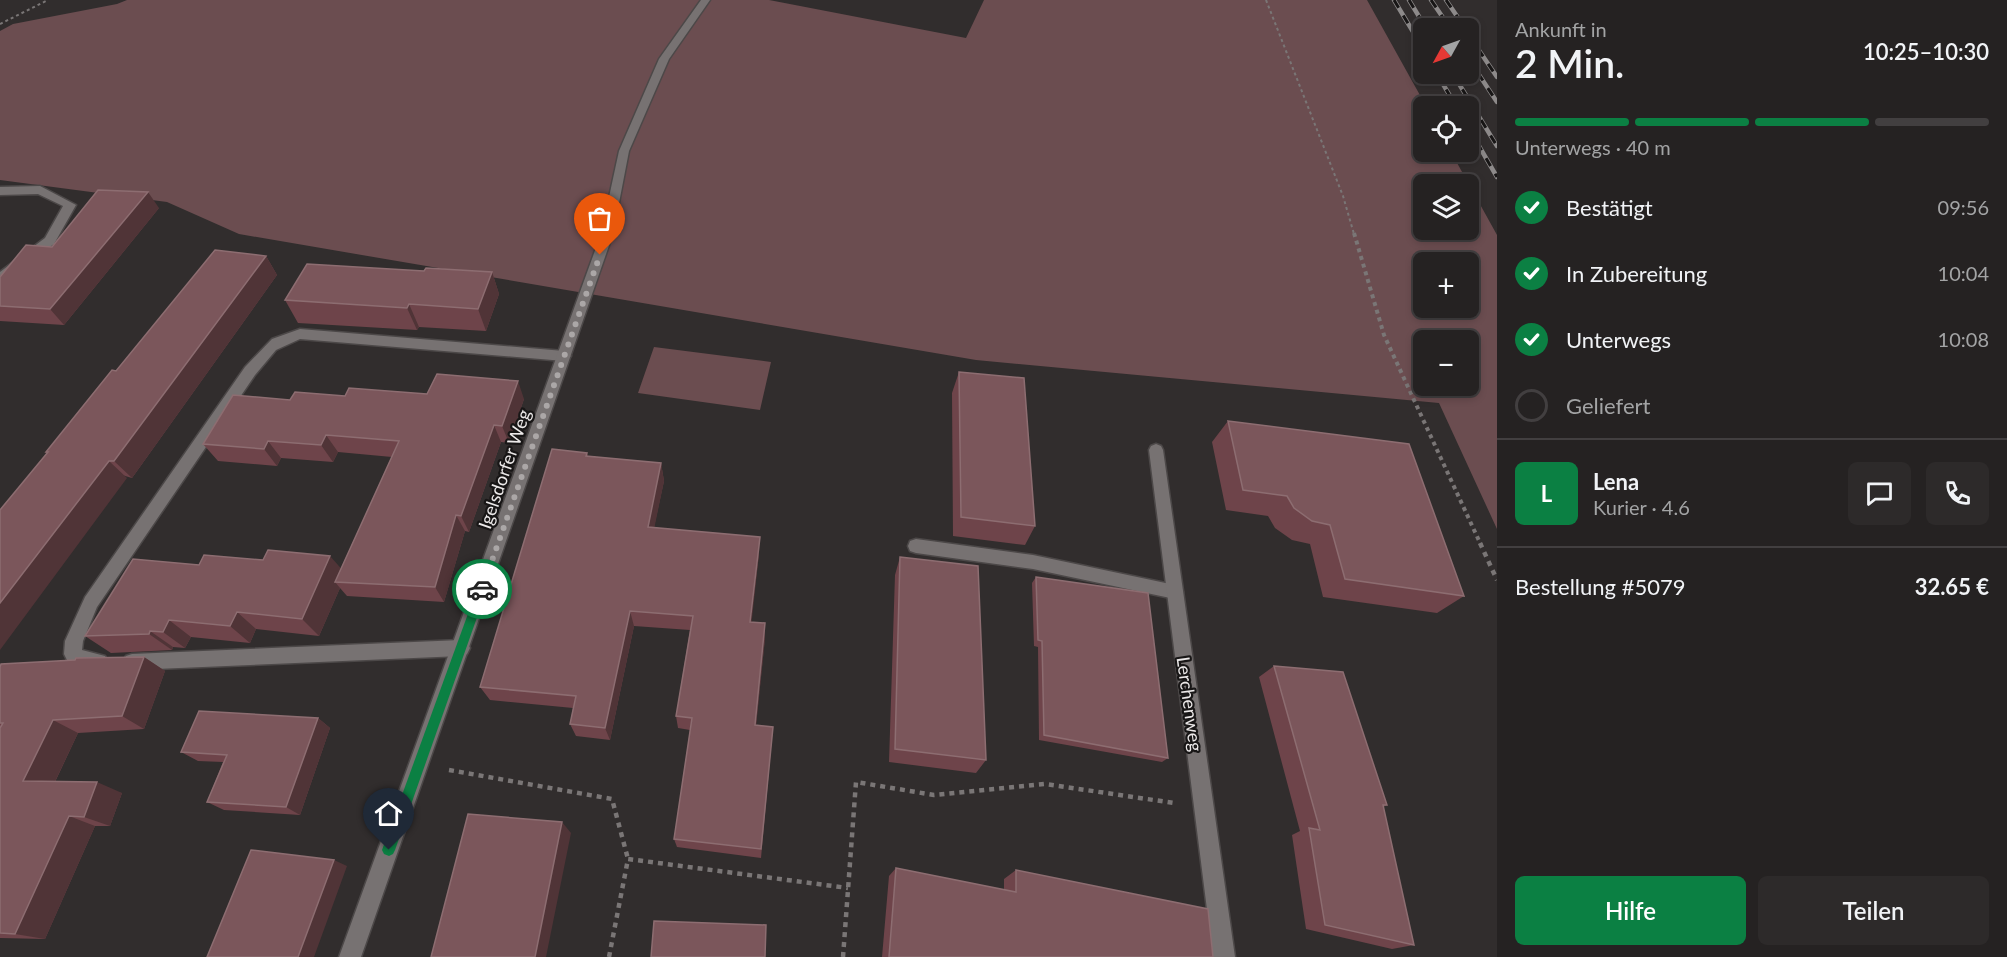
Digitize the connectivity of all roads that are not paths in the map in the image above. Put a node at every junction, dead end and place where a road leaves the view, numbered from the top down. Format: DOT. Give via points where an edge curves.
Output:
graph roads {
  1 [pos="705,0"];
  2 [pos="0,191"];
  3 [pos="0,278"];
  4 [pos="564,356"];
  5 [pos="1156,450"];
  6 [pos="916,546"];
  7 [pos="1175,592"];
  8 [pos="461,648"];
  9 [pos="350,957"];
  10 [pos="1224,957"];
  1 -- 4 [label="street, Igelsdorfer Weg" via="664,59 624,151 607,234"];
  2 -- 3 [label="street" via="40,190 70,205 50,241"];
  4 -- 8 [label="street, Igelsdorfer Weg"];
  4 -- 8 [label="street" via="300,334 282,338 250,371 91,602 74,641 73,654 83,660 106,663"];
  5 -- 7 [label="street, Lerchenweg"];
  6 -- 7 [label="street" via="1033,562"];
  7 -- 10 [label="street, Lerchenweg"];
  8 -- 9 [label="street, Igelsdorfer Weg"];
}
